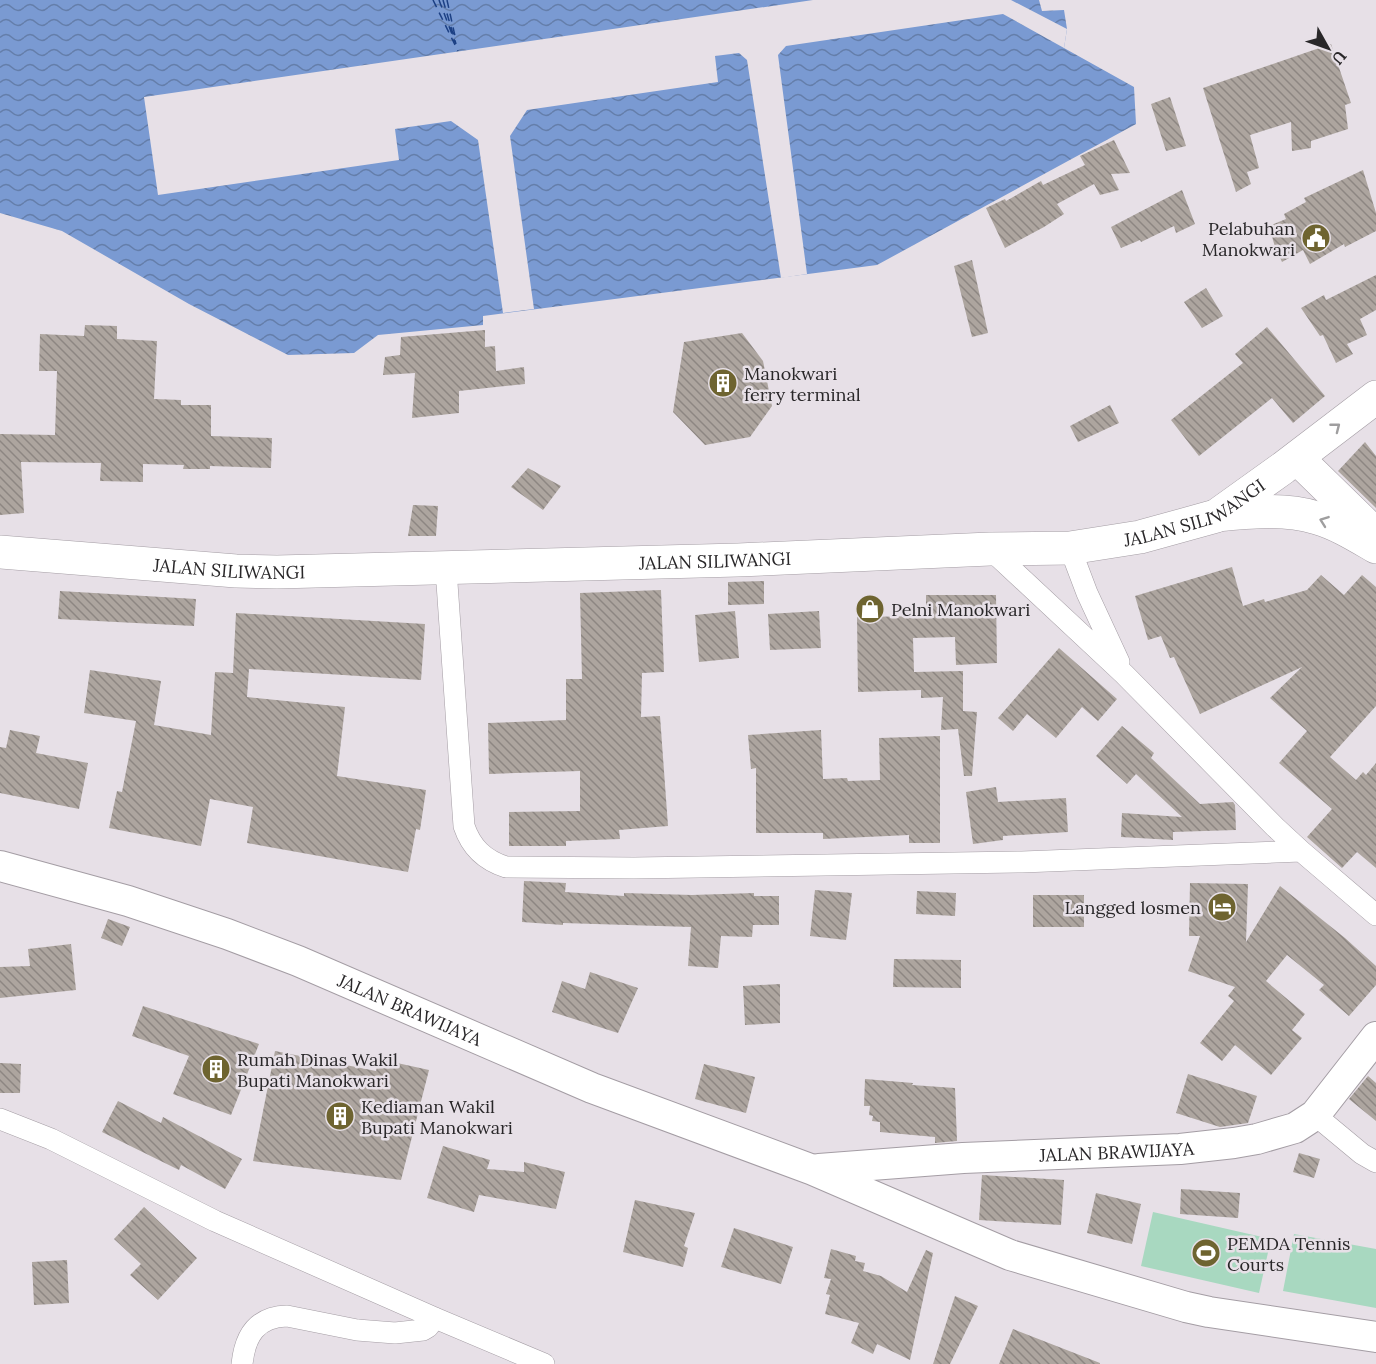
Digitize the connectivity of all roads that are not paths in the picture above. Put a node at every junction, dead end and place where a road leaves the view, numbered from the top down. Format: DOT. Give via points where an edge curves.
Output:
graph roads {
  1 [pos="1376,397"];
  2 [pos="1297,458"];
  3 [pos="1215,516"];
  4 [pos="1376,535"];
  5 [pos="1376,547"];
  6 [pos="1070,548"];
  7 [pos="990,549"];
  8 [pos="0,552"];
  9 [pos="447,569"];
  10 [pos="1124,674"];
  11 [pos="1301,851"];
  12 [pos="0,866"];
  13 [pos="1376,915"];
  14 [pos="1376,1037"];
  15 [pos="1315,1115"];
  16 [pos="0,1119"];
  17 [pos="1376,1162"];
  18 [pos="896,1164"];
  19 [pos="813,1170"];
  20 [pos="889,1203"];
  21 [pos="435,1318"];
  22 [pos="1376,1338"];
  23 [pos="242,1364"];
  24 [pos="544,1364"];
  2 -- 1 [label="highway, JALAN SILIWANGI, one-way"];
  2 -- 3 [label="highway, JALAN SILIWANGI"];
  2 -- 4 [label="highway"];
  5 -- 3 [label="highway, one-way" via="1335,525 1288,512"];
  3 -- 6 [label="highway, JALAN SILIWANGI" via="1140,537"];
  6 -- 7 [label="highway, JALAN SILIWANGI"];
  6 -- 10 [label="street"];
  7 -- 9 [label="highway, JALAN SILIWANGI"];
  7 -- 10 [label="street"];
  8 -- 9 [label="highway, JALAN SILIWANGI" via="277,573"];
  9 -- 11 [label="street" via="464,826 479,852 506,867 1022,862"];
  10 -- 11 [label="street"];
  11 -- 13 [label="street"];
  12 -- 19 [label="street, JALAN BRAWIJAYA" via="128,901 269,949 607,1094"];
  14 -- 15 [label="street, JALAN BRAWIJAYA"];
  15 -- 17 [label="street"];
  15 -- 18 [label="street, JALAN BRAWIJAYA" via="1295,1128 1234,1143"];
  16 -- 21 [label="street" via="51,1139 215,1221"];
  18 -- 19 [label="street, JALAN BRAWIJAYA"];
  18 -- 20 [label="street"];
  19 -- 20 [label="street, JALAN BRAWIJAYA"];
  20 -- 22 [label="street, JALAN BRAWIJAYA" via="1010,1255 1186,1307"];
  21 -- 23 [label="street" via="423,1330 395,1333 280,1317 262,1323 248,1337"];
  21 -- 24 [label="street"];
}
